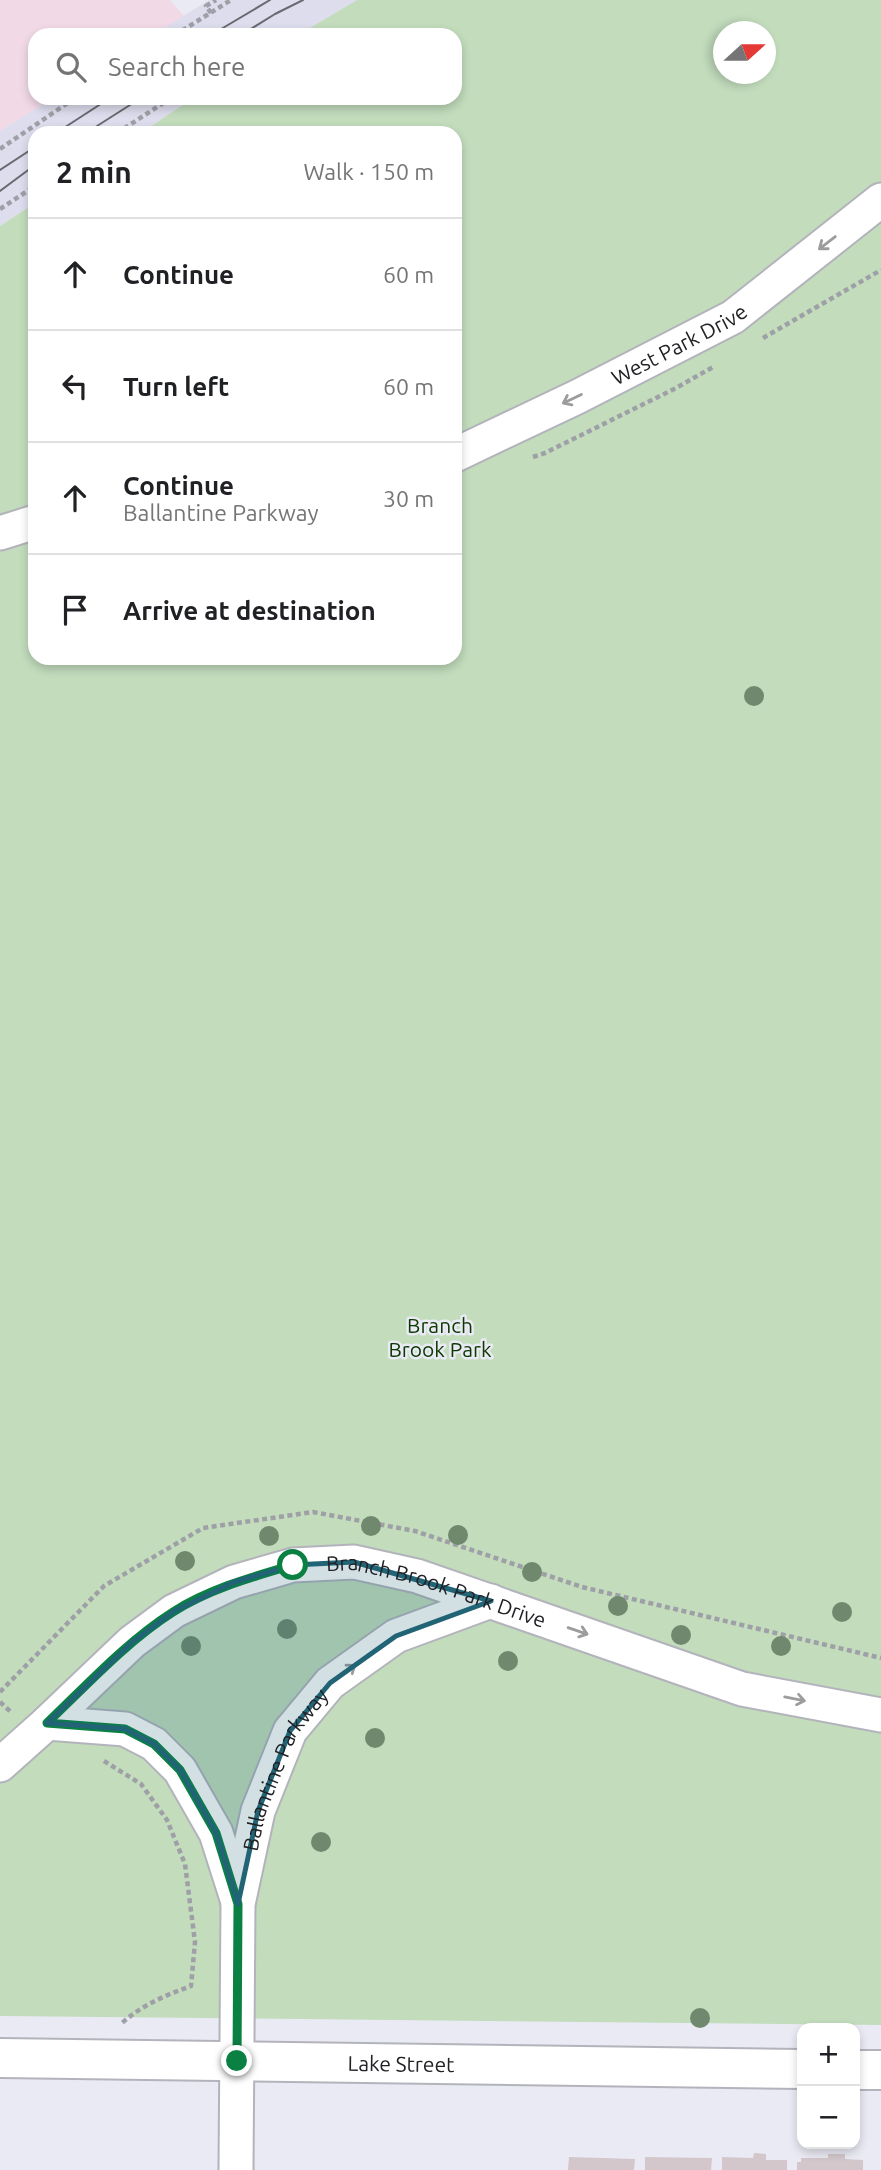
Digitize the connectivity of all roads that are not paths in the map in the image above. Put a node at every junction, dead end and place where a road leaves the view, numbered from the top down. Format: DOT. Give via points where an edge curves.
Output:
graph roads {
  1 [pos="881,200"];
  2 [pos="462,452"];
  3 [pos="28,524"];
  4 [pos="0,533"];
  5 [pos="491,1601"];
  6 [pos="881,1715"];
  7 [pos="47,1723"];
  8 [pos="0,1765"];
  9 [pos="238,1904"];
  10 [pos="0,2058"];
  11 [pos="237,2061"];
  12 [pos="797,2069"];
  13 [pos="860,2070"];
  14 [pos="881,2070"];
  15 [pos="236,2170"];
  1 -- 2 [label="street, West Park Drive, one-way" via="733,317"];
  3 -- 4 [label="street"];
  5 -- 6 [label="street, Branch Brook Park Drive, one-way" via="742,1689"];
  5 -- 7 [label="street, Branch Brook Park Drive" via="417,1576 354,1562 293,1565 234,1582 174,1611 132,1642"];
  9 -- 5 [label="street, Ballantine Parkway, one-way" via="258,1811 290,1731 330,1683 396,1636"];
  7 -- 8 [label="street, Branch Brook Park Drive"];
  7 -- 9 [label="street" via="125,1729 154,1744 180,1770 216,1833"];
  9 -- 11 [label="street, Ballantine Parkway"];
  10 -- 11 [label="street, Lake Street"];
  11 -- 12 [label="street, Lake Street"];
  11 -- 15 [label="street, Ballantine Parkway"];
  13 -- 14 [label="street"];
}
